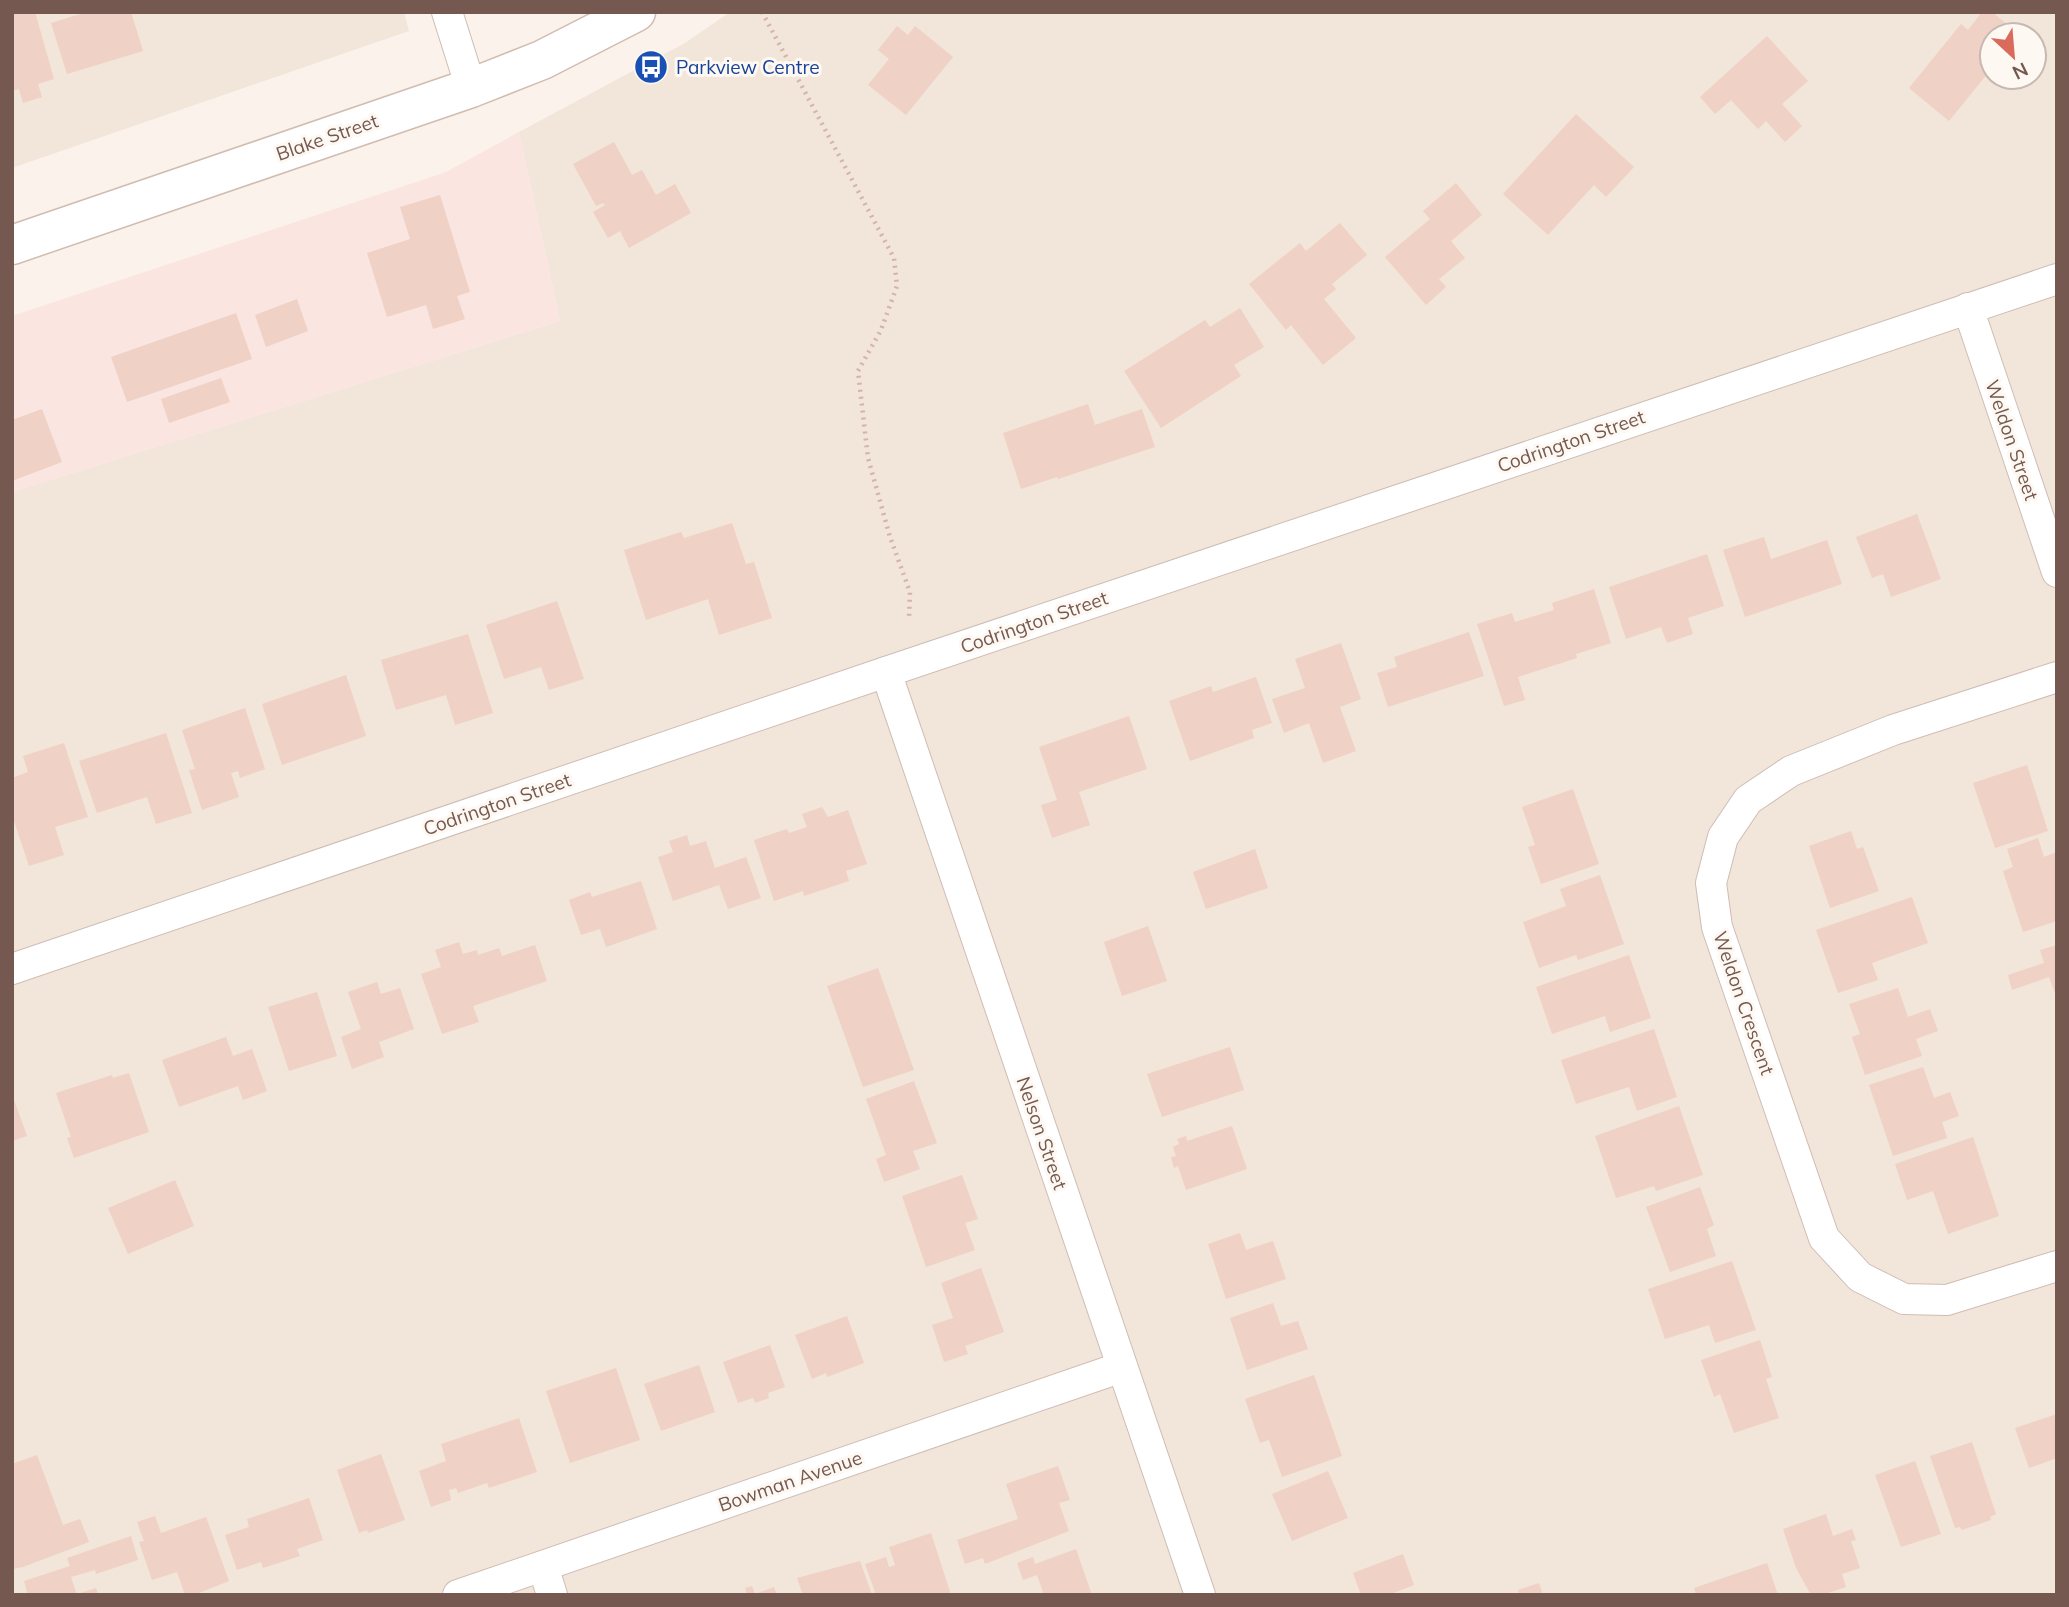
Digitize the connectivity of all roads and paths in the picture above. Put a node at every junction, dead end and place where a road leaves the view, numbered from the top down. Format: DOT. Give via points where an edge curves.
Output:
graph roads {
  1 [pos="447,12"];
  2 [pos="636,12"];
  3 [pos="762,12"];
  4 [pos="471,88"];
  5 [pos="12,245"];
  6 [pos="2057,279"];
  7 [pos="1968,308"];
  8 [pos="2057,572"];
  9 [pos="909,619"];
  10 [pos="886,672"];
  11 [pos="2057,677"];
  12 [pos="12,968"];
  13 [pos="2057,1266"];
  14 [pos="1122,1367"];
  15 [pos="542,1566"];
  16 [pos="458,1595"];
  17 [pos="552,1595"];
  18 [pos="1200,1595"];
  1 -- 4 [label="street"];
  2 -- 4 [label="main road, Blake Street" via="542,60"];
  3 -- 9 [label="path" via="894,258 897,286 881,330 858,371 868,458 910,592"];
  4 -- 5 [label="main road, Blake Street"];
  6 -- 7 [label="street, Codrington Street"];
  7 -- 8 [label="street, Weldon Street"];
  7 -- 10 [label="street, Codrington Street"];
  10 -- 12 [label="street, Codrington Street"];
  10 -- 14 [label="street, Nelson Street"];
  11 -- 13 [label="street, Weldon Crescent" via="1893,730 1791,771 1748,800 1723,837 1711,883 1717,927 1824,1238 1860,1277 1905,1299 1947,1300"];
  14 -- 15 [label="street, Bowman Avenue"];
  14 -- 18 [label="street, Nelson Street"];
  15 -- 16 [label="street, Bowman Avenue"];
  15 -- 17 [label="street"];
}
